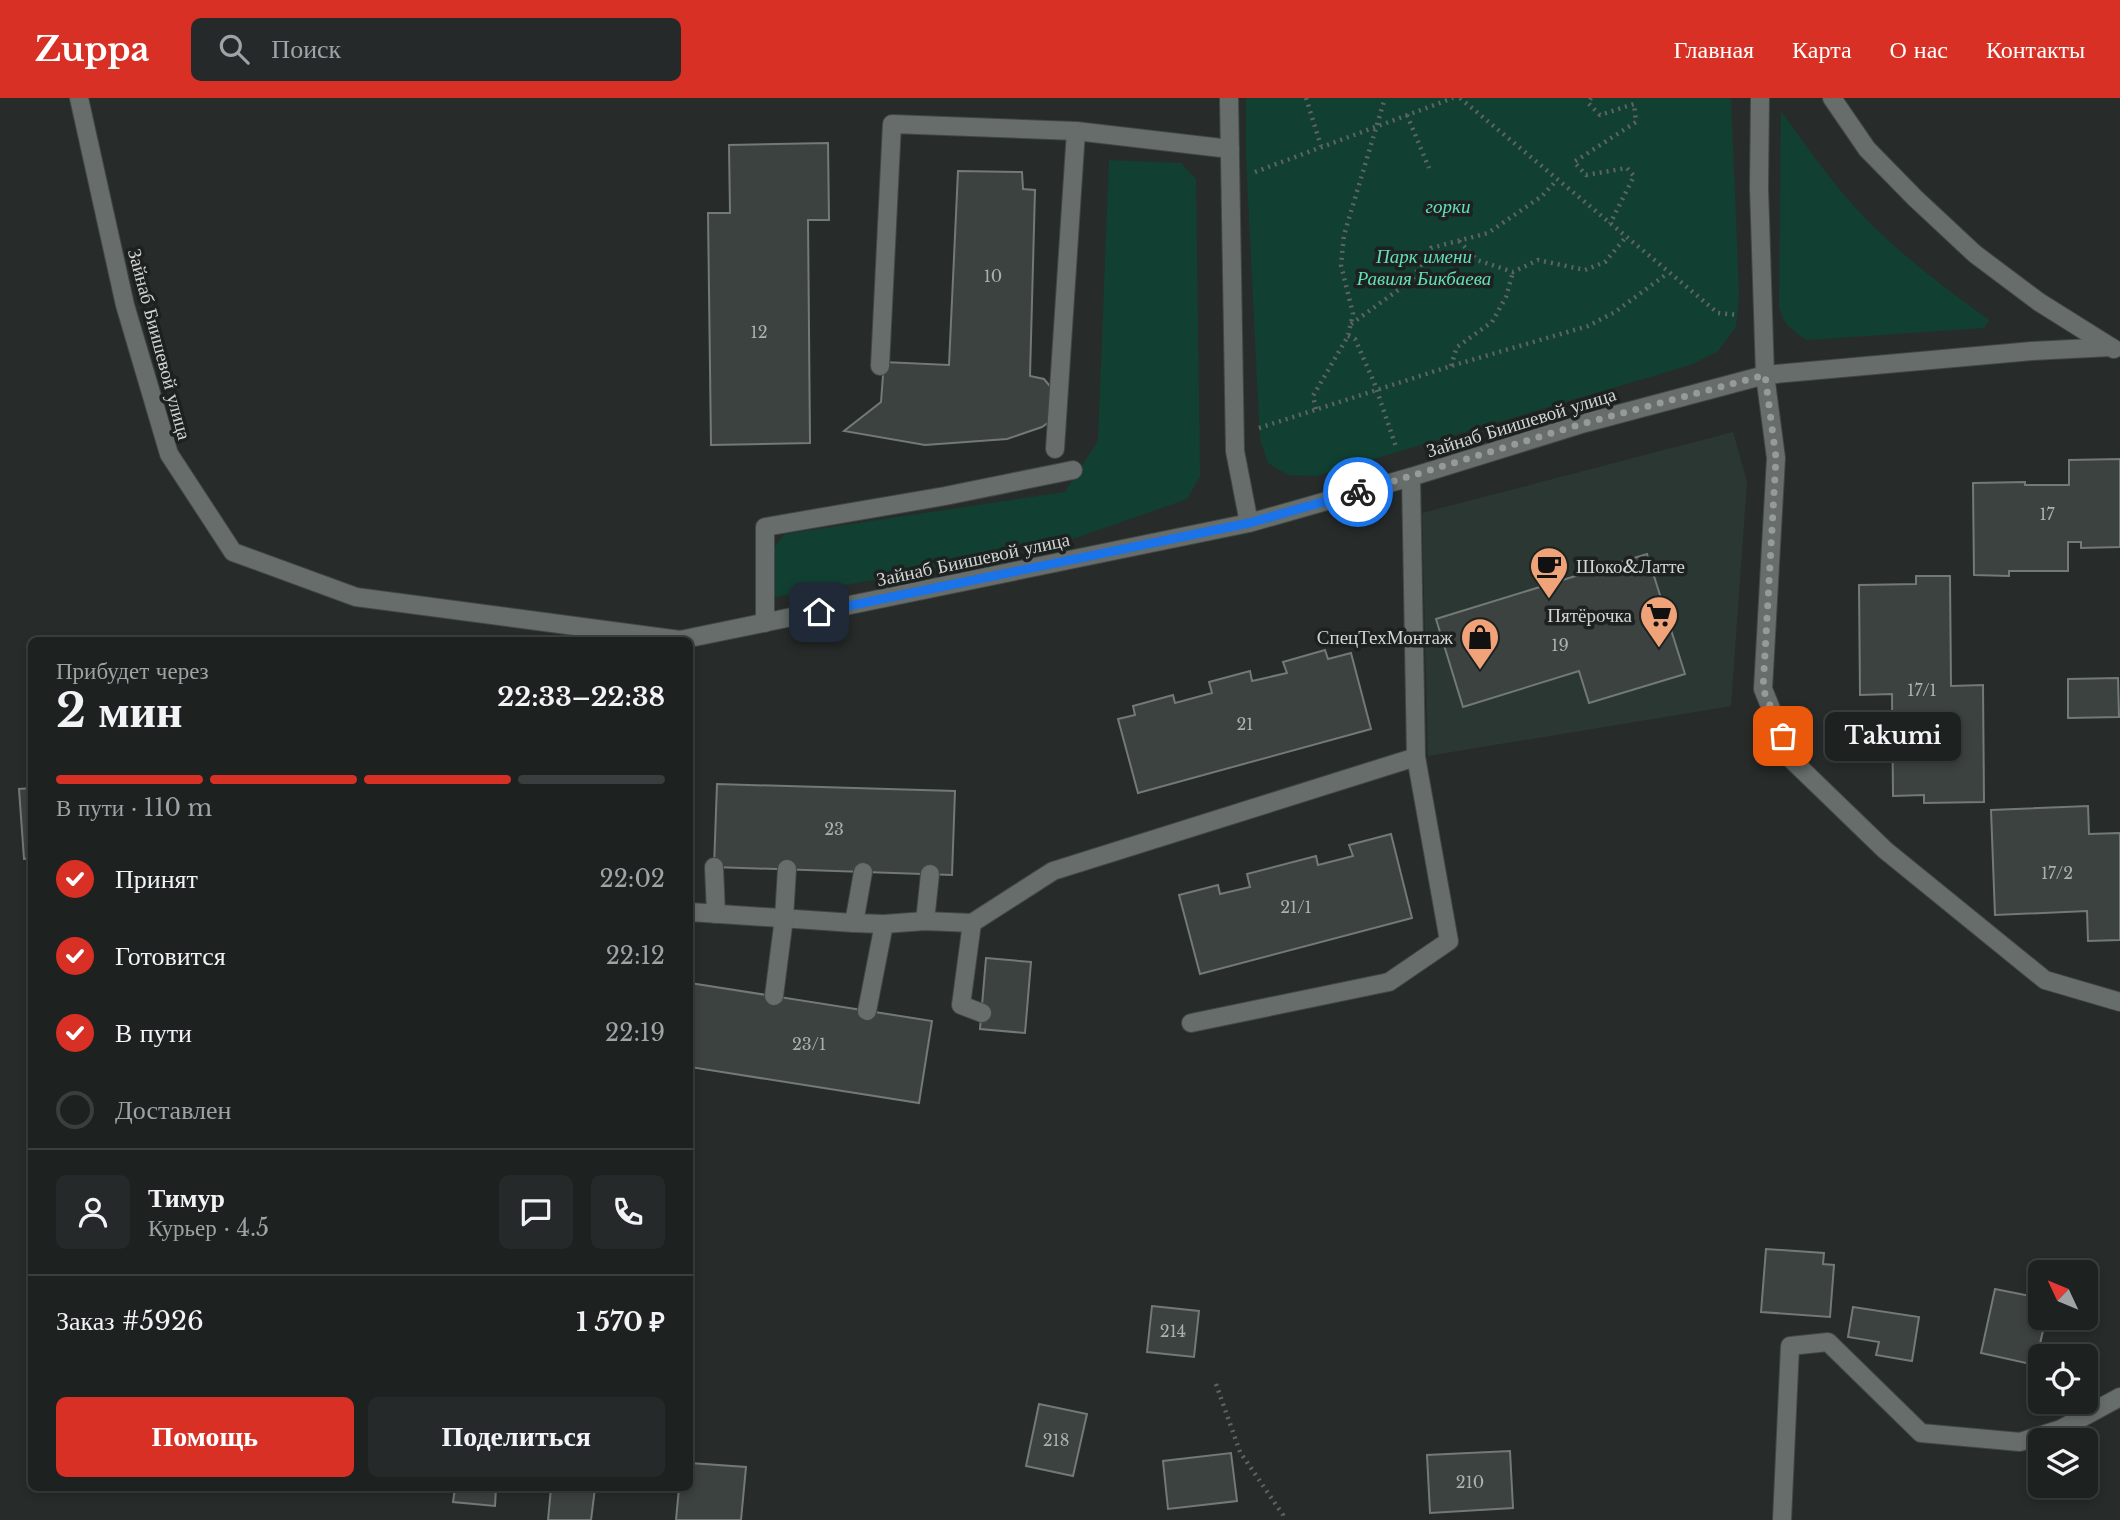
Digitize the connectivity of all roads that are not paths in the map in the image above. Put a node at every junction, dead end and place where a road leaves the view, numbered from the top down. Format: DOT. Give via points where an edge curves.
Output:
graph roads {
  1 [pos="79,98"];
  2 [pos="1229,98"];
  3 [pos="1760,98"];
  4 [pos="1832,98"];
  5 [pos="1076,131"];
  6 [pos="1230,149"];
  7 [pos="2115,349"];
  8 [pos="880,366"];
  9 [pos="1765,375"];
  10 [pos="1055,449"];
  11 [pos="1073,470"];
  12 [pos="1411,477"];
  13 [pos="1249,523"];
  14 [pos="765,623"];
  15 [pos="657,637"];
  16 [pos="693,637"];
  17 [pos="1416,757"];
  18 [pos="714,867"];
  19 [pos="787,869"];
  20 [pos="863,872"];
  21 [pos="930,874"];
  22 [pos="693,912"];
  23 [pos="716,914"];
  24 [pos="784,918"];
  25 [pos="925,921"];
  26 [pos="854,923"];
  27 [pos="972,923"];
  28 [pos="884,924"];
  29 [pos="774,996"];
  30 [pos="2120,1002"];
  31 [pos="867,1011"];
  32 [pos="982,1013"];
  33 [pos="1191,1023"];
  34 [pos="2120,1397"];
  35 [pos="1782,1520"];
  1 -- 15 [label="street, Зайнаб Биишевой улица" via="125,305 169,454 233,552 356,597"];
  2 -- 6 [label="street"];
  3 -- 9 [label="street"];
  4 -- 7 [label="street, Зайнаб Биишевой улица" via="1867,149 1975,254 2039,302"];
  5 -- 6 [label="street"];
  5 -- 8 [label="street" via="892,124"];
  5 -- 10 [label="street"];
  6 -- 13 [label="street" via="1236,451"];
  7 -- 9 [label="street, Зайнаб Биишевой улица" via="2032,351"];
  9 -- 12 [label="street, Зайнаб Биишевой улица" via="1585,423"];
  9 -- 30 [label="street" via="1776,458 1763,689 1792,760 1885,850 2045,981"];
  11 -- 14 [label="street" via="765,527"];
  12 -- 13 [label="street, Зайнаб Биишевой улица"];
  12 -- 17 [label="street"];
  13 -- 14 [label="street, Зайнаб Биишевой улица"];
  14 -- 16 [label="street, Зайнаб Биишевой улица"];
  17 -- 27 [label="street" via="1054,872"];
  17 -- 33 [label="street" via="1449,941 1389,982"];
  18 -- 23 [label="street"];
  19 -- 24 [label="street"];
  20 -- 26 [label="street"];
  21 -- 25 [label="street"];
  22 -- 23 [label="street"];
  23 -- 24 [label="street"];
  24 -- 26 [label="street"];
  24 -- 29 [label="street"];
  25 -- 27 [label="street"];
  25 -- 28 [label="street"];
  26 -- 28 [label="street"];
  27 -- 32 [label="street" via="961,1005"];
  28 -- 31 [label="street"];
  34 -- 35 [label="street" via="2061,1429 2020,1442 1921,1433 1828,1342 1790,1346"];
}
